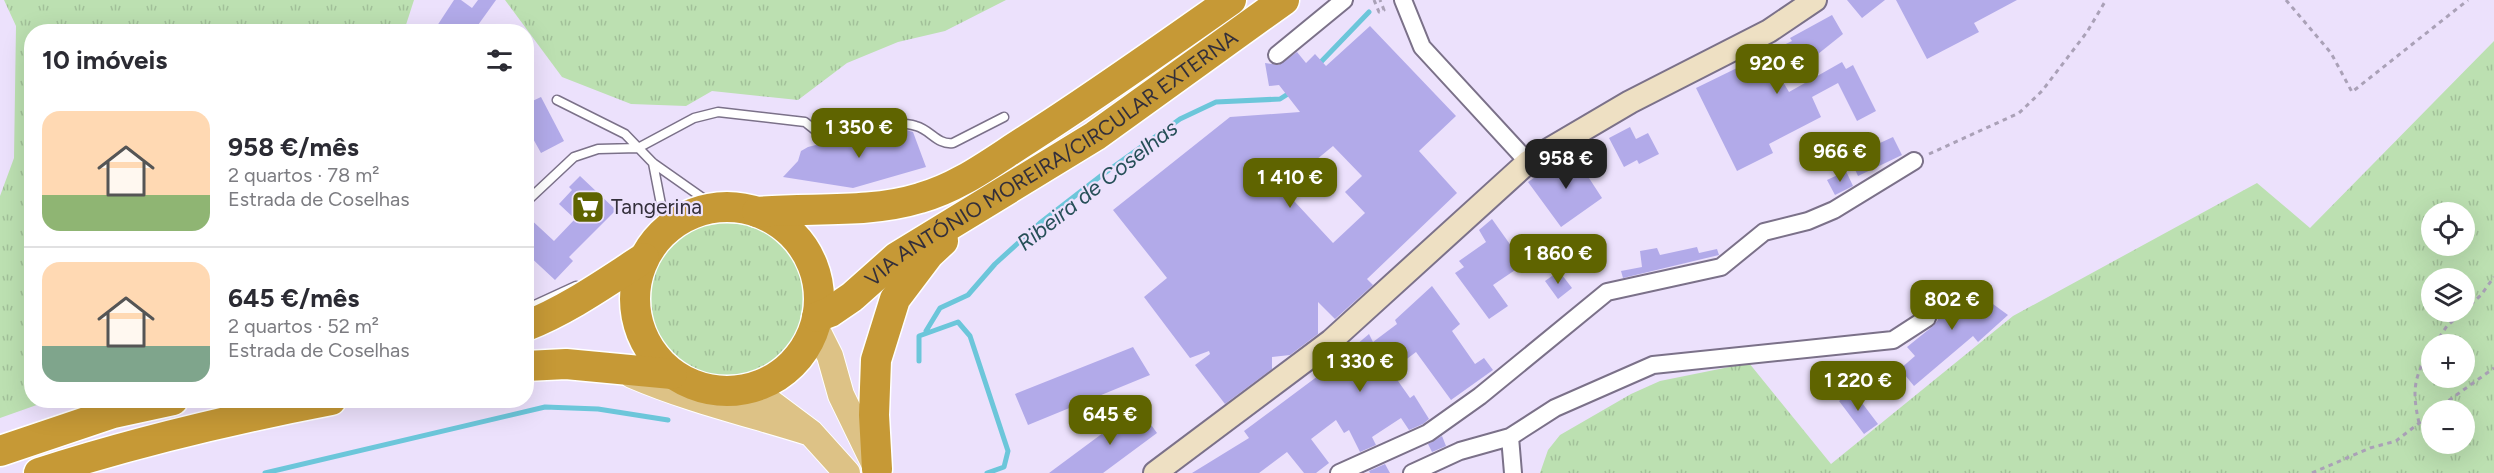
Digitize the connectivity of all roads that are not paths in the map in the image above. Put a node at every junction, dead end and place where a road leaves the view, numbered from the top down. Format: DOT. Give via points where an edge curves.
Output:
graph roads {
  1 [pos="1231,0"];
  2 [pos="1284,0"];
  3 [pos="1344,0"];
  4 [pos="1403,0"];
  5 [pos="1415,0"];
  6 [pos="1815,0"];
  7 [pos="1413,27"];
  8 [pos="1277,55"];
  9 [pos="557,100"];
  10 [pos="1004,117"];
  11 [pos="638,147"];
  12 [pos="1914,160"];
  13 [pos="1528,162"];
  14 [pos="654,163"];
  15 [pos="534,194"];
  16 [pos="717,208"];
  17 [pos="976,209"];
  18 [pos="757,212"];
  19 [pos="666,230"];
  20 [pos="644,258"];
  21 [pos="603,284"];
  22 [pos="534,305"];
  23 [pos="1927,318"];
  24 [pos="816,322"];
  25 [pos="534,323"];
  26 [pos="534,366"];
  27 [pos="616,368"];
  28 [pos="672,374"];
  29 [pos="751,388"];
  30 [pos="136,408"];
  31 [pos="291,408"];
  32 [pos="811,434"];
  33 [pos="1510,437"];
  34 [pos="0,451"];
  35 [pos="878,471"];
  36 [pos="39,473"];
  37 [pos="847,473"];
  38 [pos="1155,473"];
  39 [pos="1339,473"];
  40 [pos="1412,473"];
  41 [pos="1513,473"];
  1 -- 18 [label="highway, VIA ANTÓNIO MOREIRA/CIRCULAR EXTERNA" via="1090,99 963,181 920,198 872,207"];
  2 -- 17 [label="highway, VIA ANTÓNIO MOREIRA/CIRCULAR EXTERNA" via="1095,136"];
  3 -- 8 [label="street"];
  4 -- 7 [label="street"];
  5 -- 7 [label="street"];
  6 -- 13 [label="street" via="1769,31 1630,102"];
  7 -- 13 [label="street" via="1422,47"];
  9 -- 11 [label="lane" via="625,134"];
  10 -- 11 [label="lane" via="946,144 905,124 825,135 805,122 718,112 694,118"];
  11 -- 14 [label="lane"];
  11 -- 15 [label="lane" via="598,149 574,157"];
  12 -- 39 [label="street" via="1834,210 1764,232 1721,267 1607,292 1480,396 1428,433"];
  13 -- 38 [label="street" via="1330,341"];
  14 -- 16 [label="lane"];
  14 -- 19 [label="lane"];
  16 -- 18 [label="highway"];
  16 -- 19 [label="highway" via="681,219"];
  17 -- 24 [label="highway, VIA ANTÓNIO MOREIRA/CIRCULAR EXTERNA" via="897,257 852,297"];
  17 -- 35 [label="highway" via="929,254 895,299 876,360"];
  18 -- 24 [label="highway" via="785,228 807,254 818,284"];
  19 -- 20 [label="highway"];
  20 -- 21 [label="highway"];
  20 -- 28 [label="highway" via="635,289 637,321 650,351"];
  21 -- 22 [label="lane" via="575,286"];
  21 -- 25 [label="highway"];
  23 -- 33 [label="street" via="1893,340 1653,365 1556,408"];
  24 -- 29 [label="highway" via="806,347 791,366 772,380"];
  24 -- 35 [label="main road" via="841,395"];
  26 -- 27 [label="highway"];
  27 -- 28 [label="highway"];
  27 -- 32 [label="main road" via="672,392"];
  28 -- 29 [label="highway" via="697,387 724,392"];
  29 -- 32 [label="main road"];
  30 -- 34 [label="highway"];
  31 -- 36 [label="highway" via="116,448"];
  32 -- 37 [label="main road"];
  33 -- 40 [label="street" via="1460,451"];
  33 -- 41 [label="street"];
}
